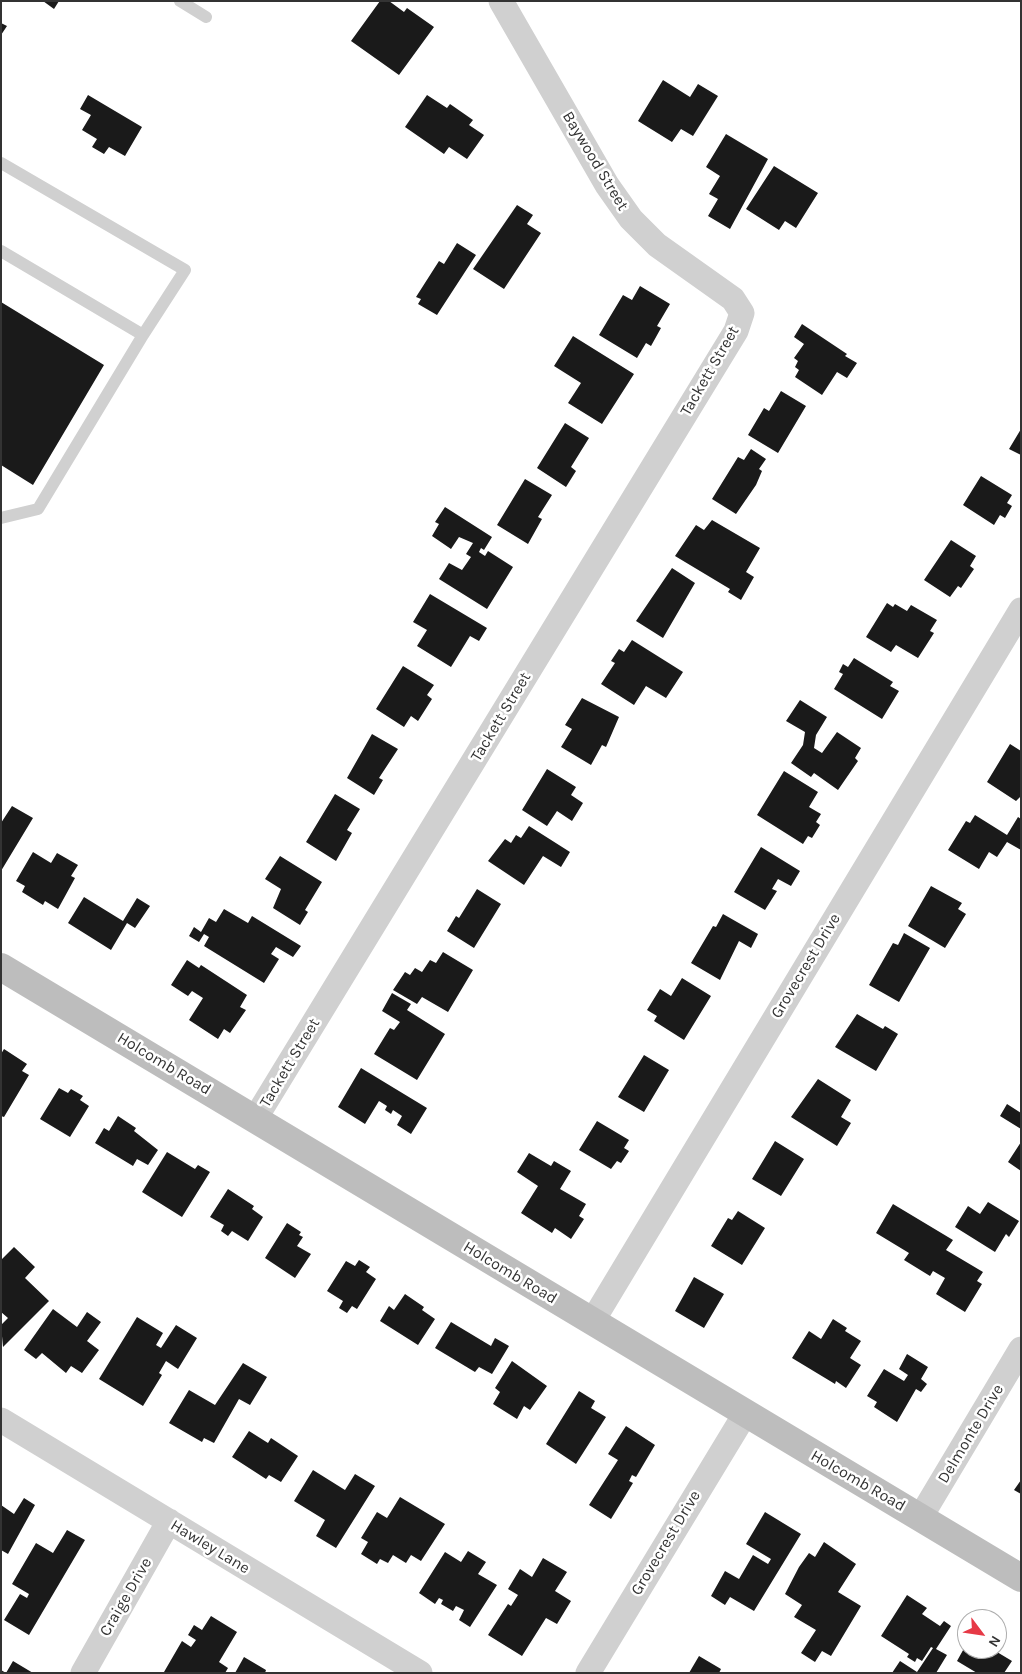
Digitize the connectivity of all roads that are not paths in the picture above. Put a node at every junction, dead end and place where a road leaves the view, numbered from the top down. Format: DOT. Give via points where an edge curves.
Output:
graph roads {
  1 [pos="180,1"];
  2 [pos="501,1"];
  3 [pos="206,17"];
  4 [pos="1,163"];
  5 [pos="1,251"];
  6 [pos="742,313"];
  7 [pos="143,335"];
  8 [pos="1,518"];
  9 [pos="1021,610"];
  10 [pos="1,967"];
  11 [pos="255,1119"];
  12 [pos="592,1322"];
  13 [pos="1021,1349"];
  14 [pos="744,1414"];
  15 [pos="1,1420"];
  16 [pos="920,1518"];
  17 [pos="169,1522"];
  18 [pos="1021,1578"];
  19 [pos="82,1673"];
  20 [pos="420,1673"];
  21 [pos="588,1673"];
  1 -- 3 [label="lane"];
  2 -- 6 [label="street, Baywood Street" via="630,219 657,245 733,299"];
  4 -- 7 [label="lane" via="185,270"];
  5 -- 7 [label="lane"];
  6 -- 11 [label="street, Tackett Street" via="736,331"];
  7 -- 8 [label="lane" via="38,508"];
  9 -- 12 [label="street, Grovecrest Drive"];
  10 -- 11 [label="street, Holcomb Road"];
  11 -- 12 [label="street, Holcomb Road"];
  12 -- 14 [label="street, Holcomb Road"];
  13 -- 16 [label="street, Delmonte Drive"];
  14 -- 16 [label="street, Holcomb Road"];
  14 -- 21 [label="street, Grovecrest Drive"];
  15 -- 17 [label="street, Hawley Lane"];
  16 -- 18 [label="street, Holcomb Road"];
  17 -- 19 [label="street, Craige Drive"];
  17 -- 20 [label="street, Hawley Lane"];
}
